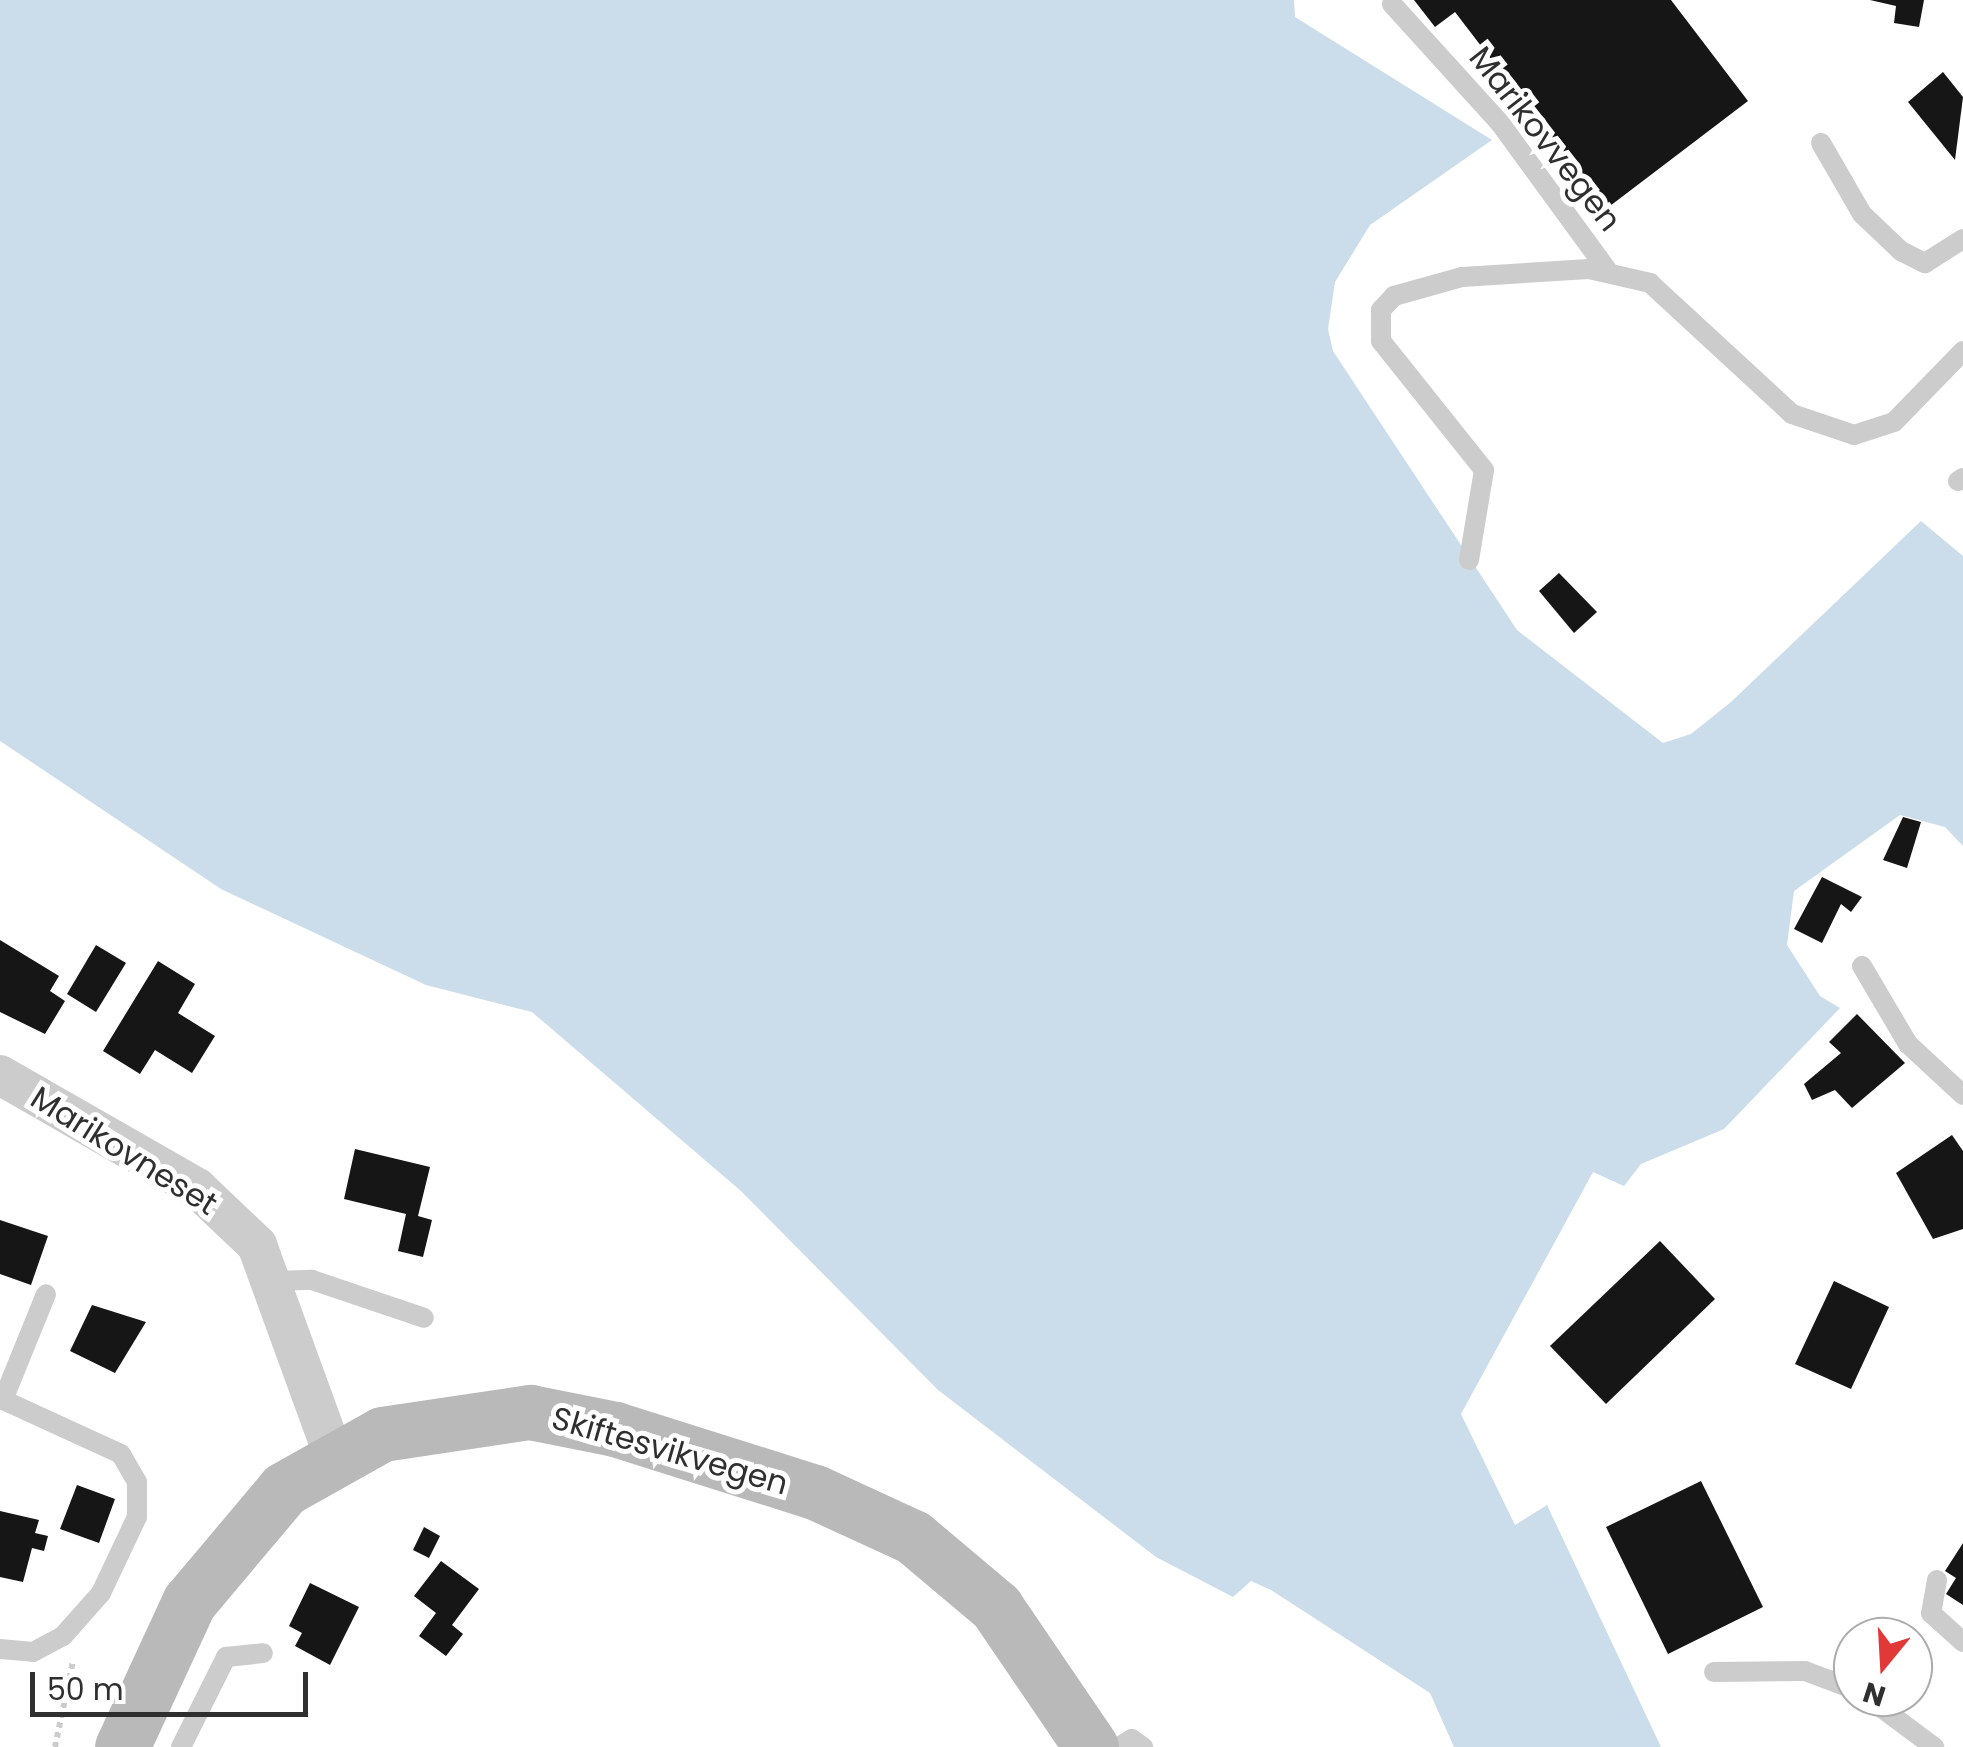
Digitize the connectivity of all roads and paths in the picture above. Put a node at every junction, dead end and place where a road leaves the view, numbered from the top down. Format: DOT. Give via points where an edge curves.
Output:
graph roads {
  1 [pos="1392,4"];
  2 [pos="1821,142"];
  3 [pos="1963,239"];
  4 [pos="1607,270"];
  5 [pos="1963,351"];
  6 [pos="1469,560"];
  7 [pos="1862,966"];
  8 [pos="0,1075"];
  9 [pos="1963,1095"];
  10 [pos="276,1281"];
  11 [pos="46,1294"];
  12 [pos="424,1318"];
  13 [pos="334,1456"];
  14 [pos="1937,1580"];
  15 [pos="70,1630"];
  16 [pos="1963,1642"];
  17 [pos="0,1649"];
  18 [pos="263,1653"];
  19 [pos="1714,1672"];
  20 [pos="1833,1681"];
  21 [pos="1894,1717"];
  22 [pos="55,1747"];
  23 [pos="122,1747"];
  24 [pos="181,1747"];
  25 [pos="1091,1747"];
  26 [pos="1120,1747"];
  27 [pos="1143,1747"];
  28 [pos="1934,1747"];
  1 -- 4 [label="lane, Marikovvegen" via="1500,124"];
  2 -- 3 [label="lane" via="1862,214 1901,251 1925,262"];
  4 -- 5 [label="lane, Marikovvegen" via="1650,282 1685,306 1792,414 1854,435 1894,422"];
  4 -- 6 [label="lane, Marikovvegen" via="1462,277 1394,296 1381,310 1388,354 1484,470"];
  7 -- 9 [label="lane" via="1908,1044"];
  8 -- 10 [label="street, Marikovneset" via="196,1188 257,1244"];
  10 -- 12 [label="lane" via="312,1280"];
  10 -- 13 [label="street, Marikovneset" via="302,1380"];
  11 -- 15 [label="lane" via="3,1400 121,1454 140,1497 112,1574"];
  13 -- 23 [label="main road, Skiftesvikvegen" via="284,1488 215,1560"];
  13 -- 25 [label="main road, Skiftesvikvegen" via="430,1420 530,1412 616,1428 815,1492 881,1520 956,1569 1037,1660"];
  14 -- 16 [label="lane" via="1931,1613"];
  15 -- 17 [label="lane" via="33,1652"];
  15 -- 22 [label="path" via="74,1678"];
  18 -- 24 [label="lane" via="226,1658"];
  19 -- 20 [label="lane" via="1804,1670"];
  21 -- 28 [label="lane"];
  26 -- 27 [label="lane" via="1132,1739"];
}
